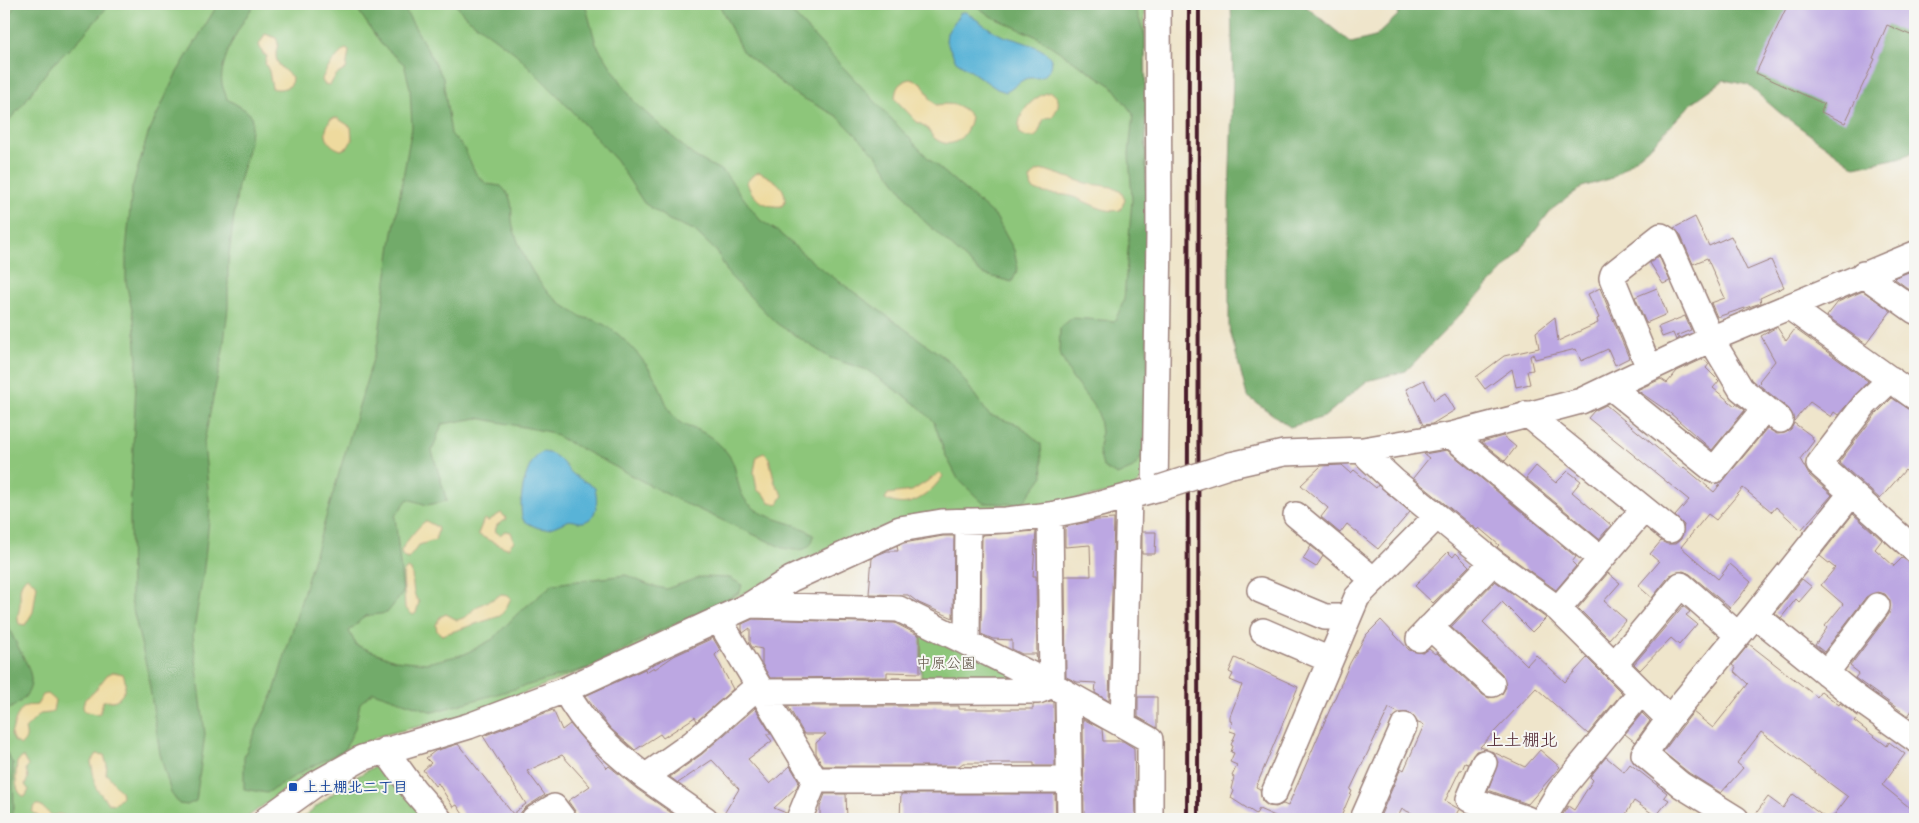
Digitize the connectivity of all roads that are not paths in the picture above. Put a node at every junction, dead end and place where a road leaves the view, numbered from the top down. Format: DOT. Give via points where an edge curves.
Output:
graph roads {
  1 [pos="1158,4"];
  2 [pos="1915,254"];
  3 [pos="1863,274"];
  4 [pos="1791,308"];
  5 [pos="1915,311"];
  6 [pos="1711,339"];
  7 [pos="1649,368"];
  8 [pos="1891,379"];
  9 [pos="1612,388"];
  10 [pos="1915,397"];
  11 [pos="1527,414"];
  12 [pos="1451,435"];
  13 [pos="1363,450"];
  14 [pos="1157,489"];
  15 [pos="1851,494"];
  16 [pos="1129,496"];
  17 [pos="1644,509"];
  18 [pos="1050,515"];
  19 [pos="1296,515"];
  20 [pos="1436,516"];
  21 [pos="968,521"];
  22 [pos="1670,530"];
  23 [pos="1915,550"];
  24 [pos="1601,559"];
  25 [pos="1493,562"];
  26 [pos="1374,580"];
  27 [pos="1260,590"];
  28 [pos="750,605"];
  29 [pos="1878,606"];
  30 [pos="1558,609"];
  31 [pos="1755,615"];
  32 [pos="1348,618"];
  33 [pos="719,620"];
  34 [pos="1263,631"];
  35 [pos="1738,636"];
  36 [pos="967,642"];
  37 [pos="1330,660"];
  38 [pos="1614,665"];
  39 [pos="1826,673"];
  40 [pos="1492,684"];
  41 [pos="1060,689"];
  42 [pos="565,690"];
  43 [pos="760,691"];
  44 [pos="1640,692"];
  45 [pos="1669,719"];
  46 [pos="1123,725"];
  47 [pos="1404,726"];
  48 [pos="1915,739"];
  49 [pos="385,750"];
  50 [pos="1484,763"];
  51 [pos="644,777"];
  52 [pos="815,780"];
  53 [pos="1070,780"];
  54 [pos="1274,793"];
  55 [pos="267,819"];
  56 [pos="440,819"];
  57 [pos="534,819"];
  58 [pos="563,819"];
  59 [pos="705,819"];
  60 [pos="799,819"];
  61 [pos="1070,819"];
  62 [pos="1150,819"];
  63 [pos="1364,819"];
  64 [pos="1527,819"];
  65 [pos="1544,819"];
  66 [pos="1736,819"];
  1 -- 14 [label="street"];
  2 -- 3 [label="street"];
  3 -- 4 [label="street"];
  3 -- 5 [label="street"];
  4 -- 6 [label="street"];
  4 -- 8 [label="street"];
  6 -- 7 [label="street"];
  6 -- 7 [label="street" via="1667,240 1662,236 1612,278"];
  6 -- 9 [label="street" via="1741,389 1772,414 1714,470"];
  7 -- 9 [label="street"];
  8 -- 10 [label="street"];
  8 -- 15 [label="street" via="1865,404 1819,464"];
  9 -- 11 [label="street" via="1582,401"];
  11 -- 12 [label="street"];
  11 -- 17 [label="street"];
  12 -- 13 [label="street"];
  12 -- 24 [label="street"];
  13 -- 14 [label="street, bridge" via="1284,453 1231,465"];
  13 -- 20 [label="street"];
  14 -- 16 [label="street"];
  15 -- 23 [label="street"];
  15 -- 31 [label="street"];
  16 -- 18 [label="street"];
  16 -- 46 [label="street"];
  17 -- 22 [label="street"];
  17 -- 24 [label="street"];
  18 -- 21 [label="street"];
  18 -- 41 [label="street"];
  19 -- 26 [label="street"];
  20 -- 25 [label="street"];
  20 -- 26 [label="street"];
  21 -- 28 [label="street" via="900,529 791,579"];
  21 -- 36 [label="street"];
  24 -- 30 [label="street"];
  25 -- 30 [label="street"];
  25 -- 40 [label="street" via="1425,633"];
  26 -- 32 [label="street" via="1357,596"];
  27 -- 32 [label="street" via="1326,617"];
  28 -- 33 [label="street"];
  28 -- 36 [label="street" via="899,610"];
  29 -- 39 [label="street"];
  30 -- 38 [label="street"];
  31 -- 35 [label="street"];
  31 -- 39 [label="street"];
  32 -- 37 [label="street"];
  33 -- 42 [label="street"];
  33 -- 43 [label="street"];
  34 -- 37 [label="street"];
  35 -- 38 [label="street" via="1680,585"];
  35 -- 45 [label="street"];
  36 -- 41 [label="street"];
  37 -- 54 [label="street"];
  38 -- 44 [label="street"];
  39 -- 48 [label="street"];
  41 -- 43 [label="street"];
  41 -- 46 [label="street"];
  41 -- 53 [label="street"];
  42 -- 49 [label="street" via="469,726"];
  42 -- 51 [label="street" via="588,726"];
  43 -- 51 [label="street" via="751,692 693,743"];
  43 -- 52 [label="street"];
  44 -- 45 [label="street"];
  44 -- 65 [label="street" via="1560,791"];
  45 -- 66 [label="street" via="1644,754 1681,785"];
  46 -- 62 [label="street" via="1150,740"];
  47 -- 63 [label="street"];
  49 -- 55 [label="street" via="338,770"];
  49 -- 56 [label="street"];
  50 -- 64 [label="street" via="1469,799"];
  51 -- 59 [label="street"];
  52 -- 53 [label="street"];
  52 -- 60 [label="street"];
  53 -- 61 [label="street"];
  57 -- 58 [label="street" via="554,807"];
}
